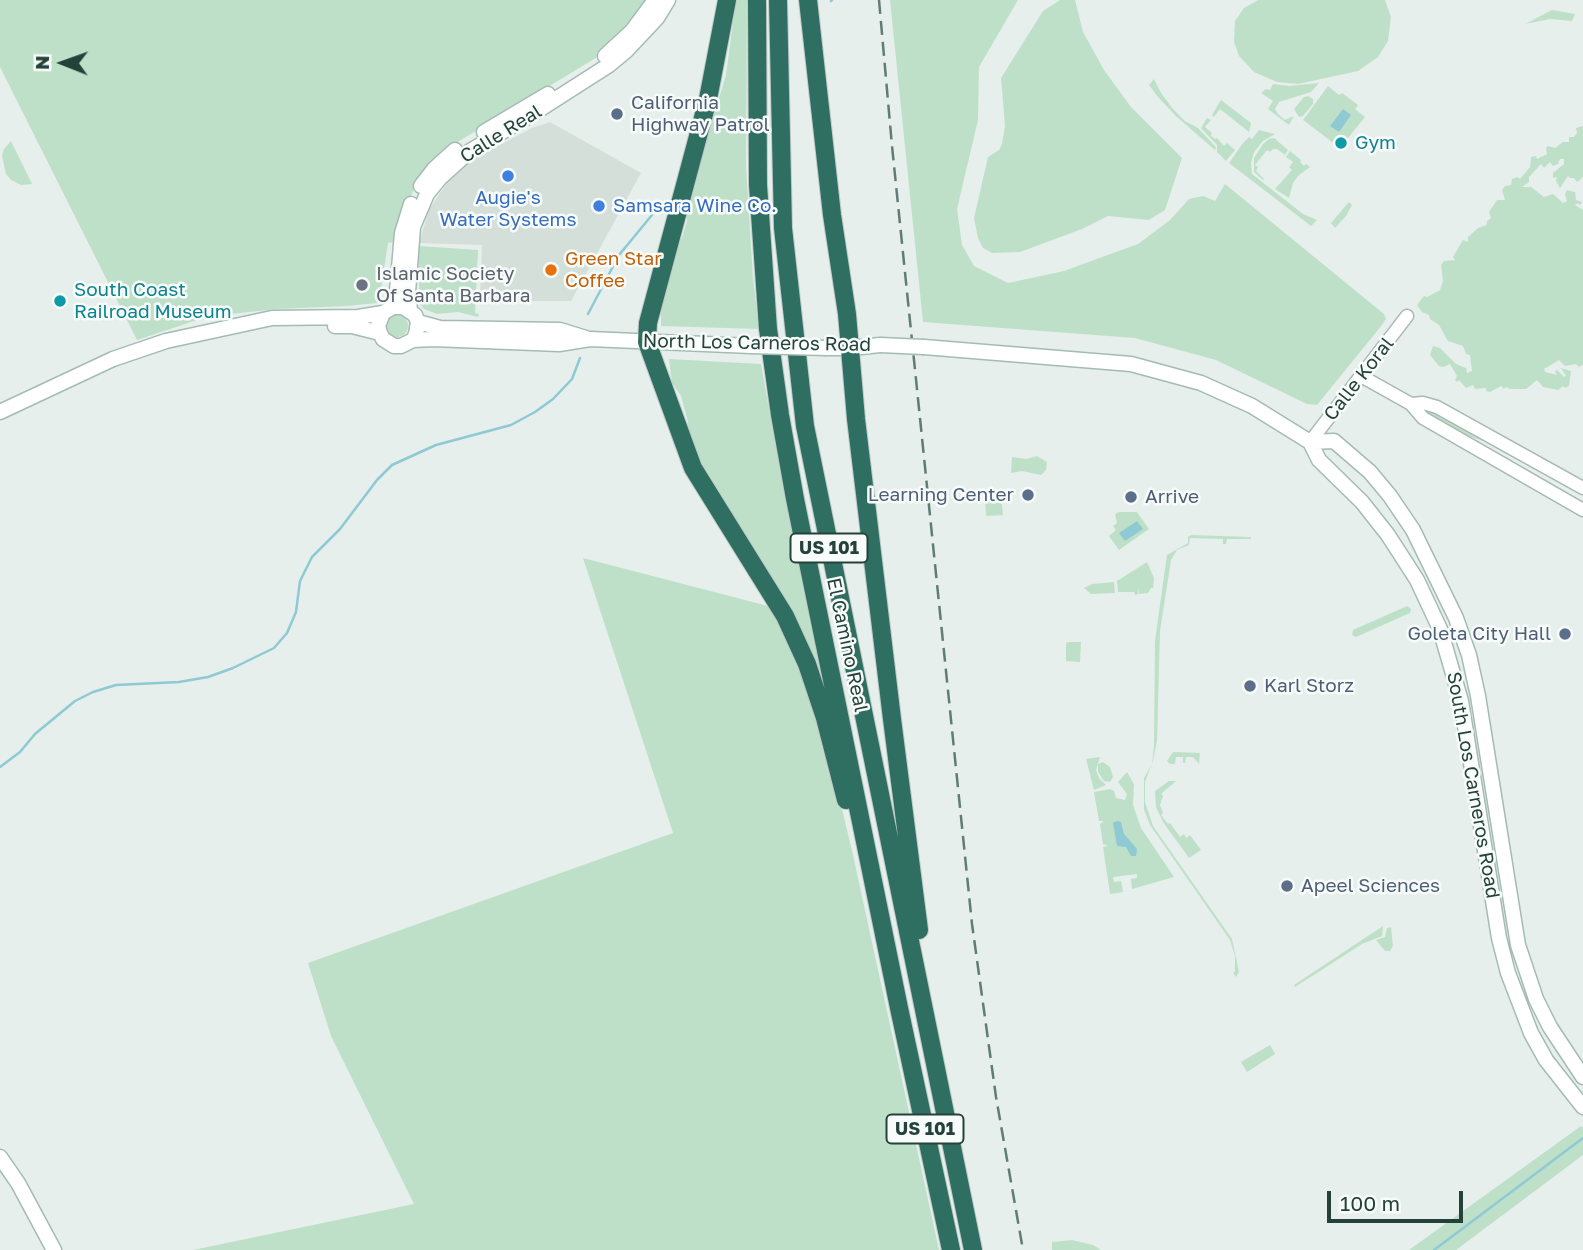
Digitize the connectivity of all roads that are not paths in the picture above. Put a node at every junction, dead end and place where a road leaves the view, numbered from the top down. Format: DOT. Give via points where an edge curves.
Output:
graph roads {
  1 [pos="655,0"];
  2 [pos="667,0"];
  3 [pos="727,0"];
  4 [pos="757,0"];
  5 [pos="778,0"];
  6 [pos="808,0"];
  7 [pos="388,310"];
  8 [pos="414,316"];
  9 [pos="1407,316"];
  10 [pos="250,323"];
  11 [pos="380,333"];
  12 [pos="590,339"];
  13 [pos="413,340"];
  14 [pos="647,342"];
  15 [pos="923,347"];
  16 [pos="851,348"];
  17 [pos="1362,376"];
  18 [pos="1411,404"];
  19 [pos="0,412"];
  20 [pos="1310,442"];
  21 [pos="1555,472"];
  22 [pos="1546,488"];
  23 [pos="1583,488"];
  24 [pos="1583,510"];
  25 [pos="899,1008"];
  26 [pos="1583,1077"];
  27 [pos="941,1089"];
  28 [pos="1583,1107"];
  29 [pos="0,1157"];
  30 [pos="54,1250"];
  31 [pos="951,1250"];
  32 [pos="973,1250"];
  1 -- 7 [label="main road, Calle Real" via="632,31 585,73 467,142 434,169 404,224 397,291"];
  2 -- 8 [label="main road, Calle Real" via="657,18 609,65 470,151 427,194 413,227 410,254"];
  3 -- 14 [label="highway" via="708,99 648,323"];
  4 -- 25 [label="highway, El Camino Real / US 101" via="758,185 768,329 795,499"];
  5 -- 27 [label="highway, El Camino Real / US 101" via="783,228 805,426"];
  6 -- 16 [label="highway"];
  7 -- 8 [label="main road, North Los Carneros Road" via="403,307"];
  7 -- 10 [label="main road, North Los Carneros Road" via="358,317 292,316"];
  7 -- 11 [label="main road" via="378,326"];
  8 -- 12 [label="main road, North Los Carneros Road" via="440,328 560,330"];
  8 -- 13 [label="main road"];
  9 -- 17 [label="street, Calle Koral"];
  10 -- 11 [label="main road, North Los Carneros Road" via="352,326"];
  10 -- 19 [label="main road, North Los Carneros Road" via="166,341 113,359"];
  11 -- 13 [label="main road, North Los Carneros Road" via="394,346"];
  12 -- 13 [label="main road, North Los Carneros Road" via="559,344"];
  12 -- 14 [label="main road, North Los Carneros Road"];
  14 -- 16 [label="main road, North Los Carneros Road, bridge"];
  14 -- 25 [label="highway" via="693,468 785,616 807,664"];
  15 -- 16 [label="main road, North Los Carneros Road, bridge"];
  15 -- 20 [label="main road, South Los Carneros Road" via="1098,360 1161,371 1252,406"];
  16 -- 27 [label="highway" via="920,942 944,1068"];
  17 -- 18 [label="street"];
  17 -- 20 [label="street, Calle Koral"];
  18 -- 21 [label="street" via="1437,407"];
  18 -- 22 [label="street" via="1423,418"];
  20 -- 26 [label="main road, South Los Carneros Road" via="1334,441 1370,472 1413,530 1453,611 1478,696 1522,957 1550,1027"];
  20 -- 28 [label="main road, South Los Carneros Road" via="1319,460 1388,535 1440,628 1461,701 1508,972 1531,1033"];
  21 -- 22 [label="street"];
  21 -- 23 [label="street"];
  22 -- 24 [label="street"];
  25 -- 31 [label="highway, El Camino Real / US 101"];
  27 -- 32 [label="highway, El Camino Real / US 101"];
  29 -- 30 [label="main road"];
}
